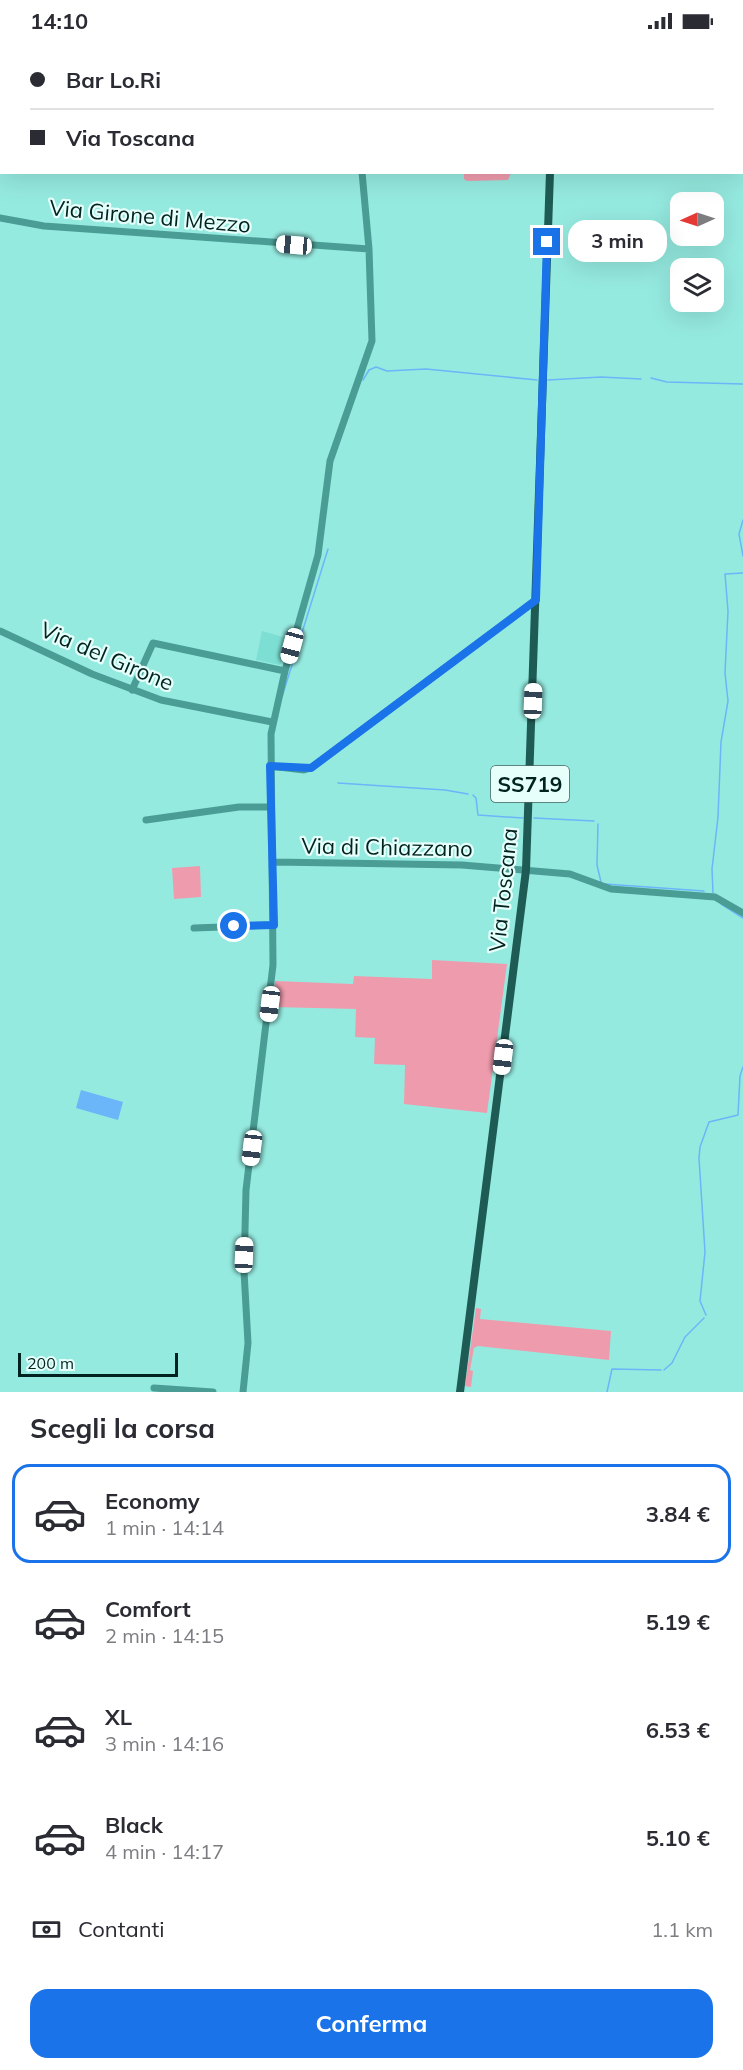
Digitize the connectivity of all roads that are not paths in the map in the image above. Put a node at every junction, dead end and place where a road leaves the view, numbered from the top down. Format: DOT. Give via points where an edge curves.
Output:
graph roads {
  1 [pos="362,174"];
  2 [pos="550,174"];
  3 [pos="0,218"];
  4 [pos="369,249"];
  5 [pos="536,600"];
  6 [pos="0,631"];
  7 [pos="285,671"];
  8 [pos="132,690"];
  9 [pos="272,722"];
  10 [pos="270,766"];
  11 [pos="271,807"];
  12 [pos="146,820"];
  13 [pos="274,862"];
  14 [pos="525,870"];
  15 [pos="743,913"];
  16 [pos="274,925"];
  17 [pos="194,928"];
  18 [pos="154,1388"];
  19 [pos="213,1392"];
  20 [pos="243,1392"];
  21 [pos="460,1392"];
  1 -- 4 [label="street"];
  2 -- 5 [label="main road, Via Toscana / SS719"];
  3 -- 4 [label="street, Via Girone di Mezzo" via="45,226"];
  4 -- 7 [label="street" via="373,320 370,352 330,461 318,555"];
  5 -- 10 [label="street" via="311,768"];
  5 -- 14 [label="main road, Via Toscana / SS719"];
  6 -- 8 [label="street, Via del Girone"];
  7 -- 8 [label="street" via="153,643"];
  7 -- 9 [label="street"];
  8 -- 9 [label="street, Via del Girone" via="179,705"];
  9 -- 10 [label="street"];
  10 -- 11 [label="street"];
  11 -- 12 [label="street" via="239,807"];
  11 -- 13 [label="street"];
  13 -- 14 [label="street, Via di Chiazzano"];
  13 -- 16 [label="street"];
  14 -- 15 [label="street, Via di Chiazzano" via="576,875 611,889 715,897"];
  14 -- 21 [label="main road, Via Toscana / SS719"];
  16 -- 17 [label="street"];
  16 -- 20 [label="street" via="270,1004 246,1190 244,1271 248,1343"];
  18 -- 19 [label="street"];
}
